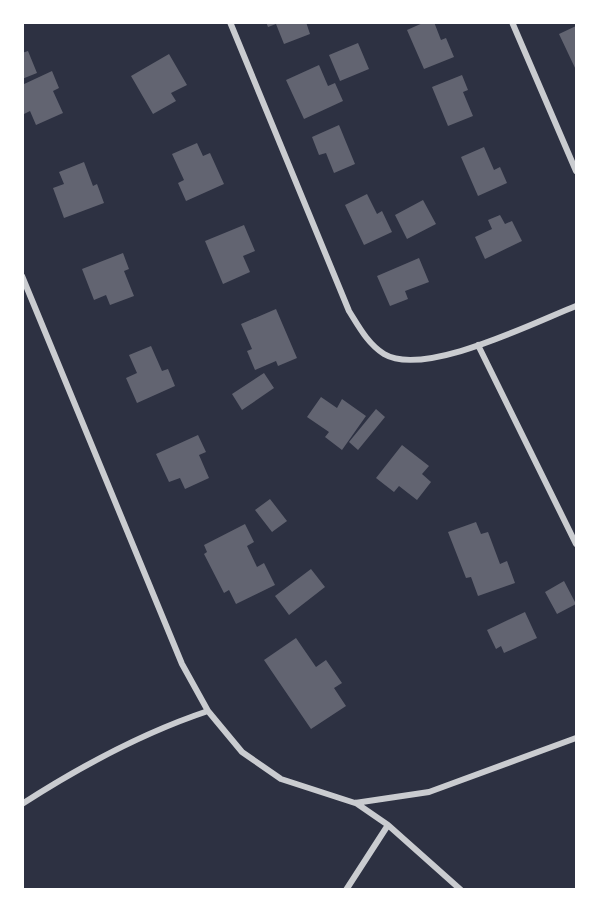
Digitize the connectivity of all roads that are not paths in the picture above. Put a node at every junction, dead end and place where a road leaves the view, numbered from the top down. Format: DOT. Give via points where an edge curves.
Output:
graph roads {
  1 [pos="230,22"];
  2 [pos="512,22"];
  3 [pos="576,171"];
  4 [pos="22,276"];
  5 [pos="576,306"];
  6 [pos="478,345"];
  7 [pos="576,544"];
  8 [pos="208,711"];
  9 [pos="576,738"];
  10 [pos="355,803"];
  11 [pos="22,804"];
  12 [pos="388,825"];
  13 [pos="346,890"];
  14 [pos="461,890"];
  1 -- 6 [label="street" via="349,311 364,337 385,354 407,361 434,358"];
  2 -- 3 [label="street"];
  4 -- 8 [label="street" via="182,664"];
  5 -- 6 [label="street"];
  6 -- 7 [label="street"];
  8 -- 10 [label="street" via="242,752 281,779"];
  8 -- 11 [label="street" via="104,755"];
  9 -- 10 [label="street" via="429,792"];
  10 -- 12 [label="street"];
  12 -- 13 [label="street"];
  12 -- 14 [label="street"];
}
